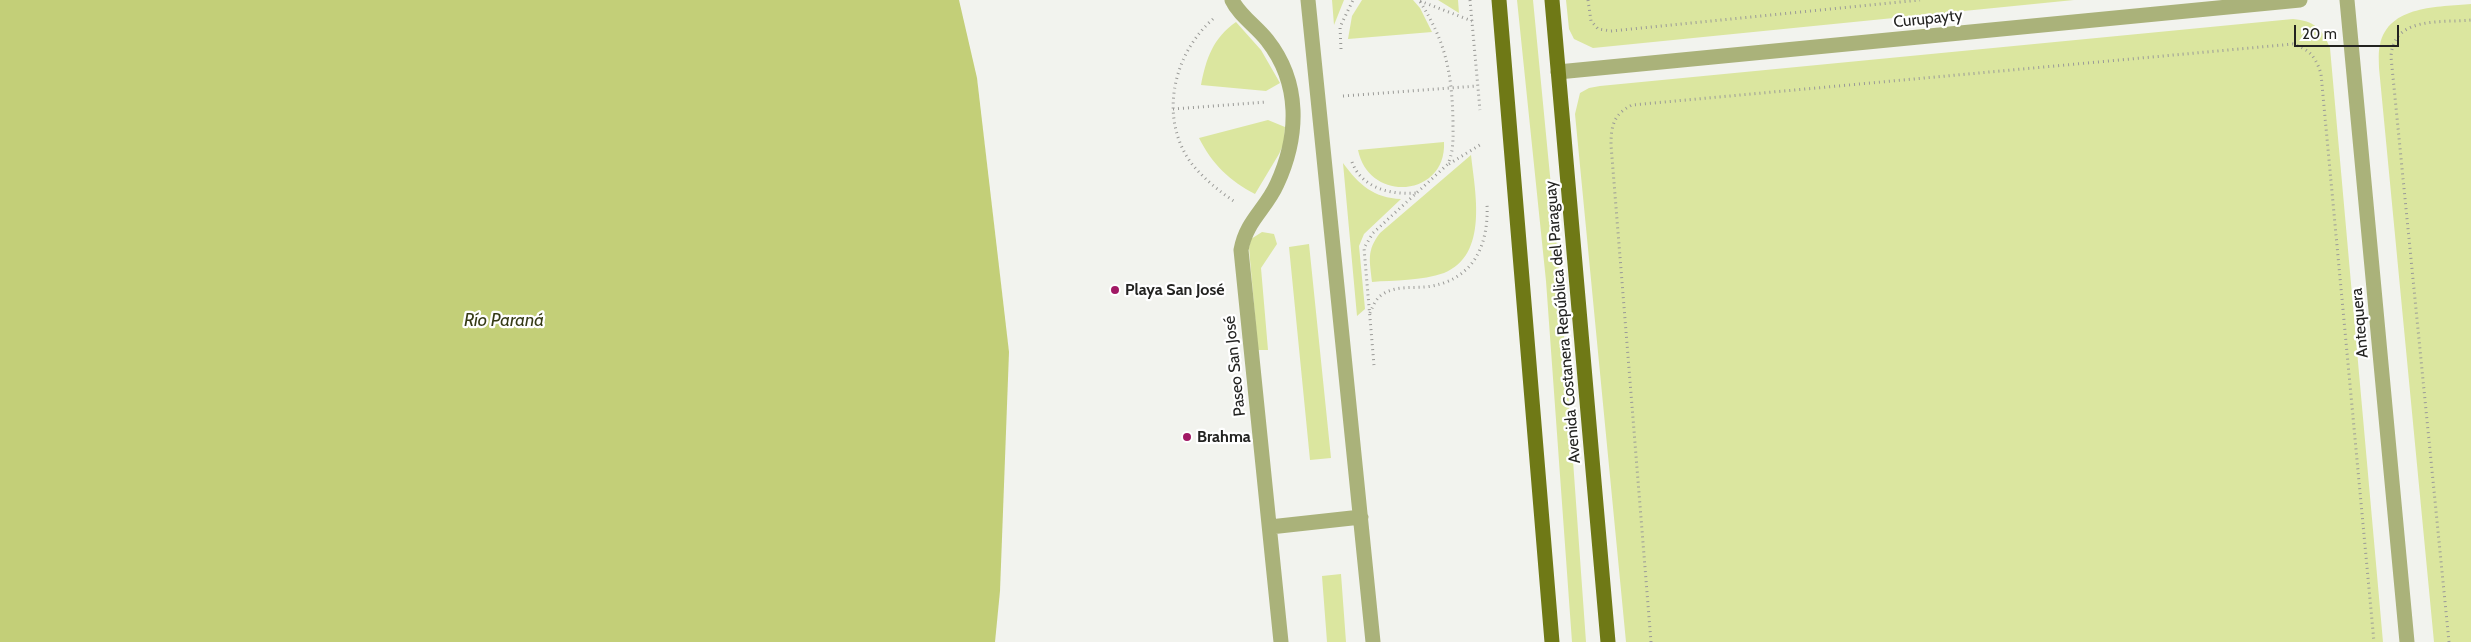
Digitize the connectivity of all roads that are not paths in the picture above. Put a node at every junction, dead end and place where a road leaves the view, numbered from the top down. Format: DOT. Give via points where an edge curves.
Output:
graph roads {
  1 [pos="1308,0"];
  2 [pos="1498,0"];
  3 [pos="1552,0"];
  4 [pos="2300,0"];
  5 [pos="2347,0"];
  6 [pos="1233,3"];
  7 [pos="1558,72"];
  8 [pos="1361,517"];
  9 [pos="1270,527"];
  10 [pos="1281,642"];
  11 [pos="1373,642"];
  12 [pos="1552,642"];
  13 [pos="1608,642"];
  14 [pos="2407,642"];
  1 -- 8 [label="street"];
  2 -- 12 [label="main road"];
  3 -- 7 [label="main road, Avenida Costanera República del Paraguay"];
  4 -- 7 [label="street, Curupayty"];
  5 -- 14 [label="street, Antequera"];
  6 -- 9 [label="street, Paseo San José" via="1277,52 1289,78 1293,100 1288,160 1275,189 1244,234 1241,250"];
  7 -- 13 [label="main road, Avenida Costanera República del Paraguay"];
  8 -- 9 [label="street"];
  8 -- 11 [label="street"];
  9 -- 10 [label="street, Paseo San José"];
}
